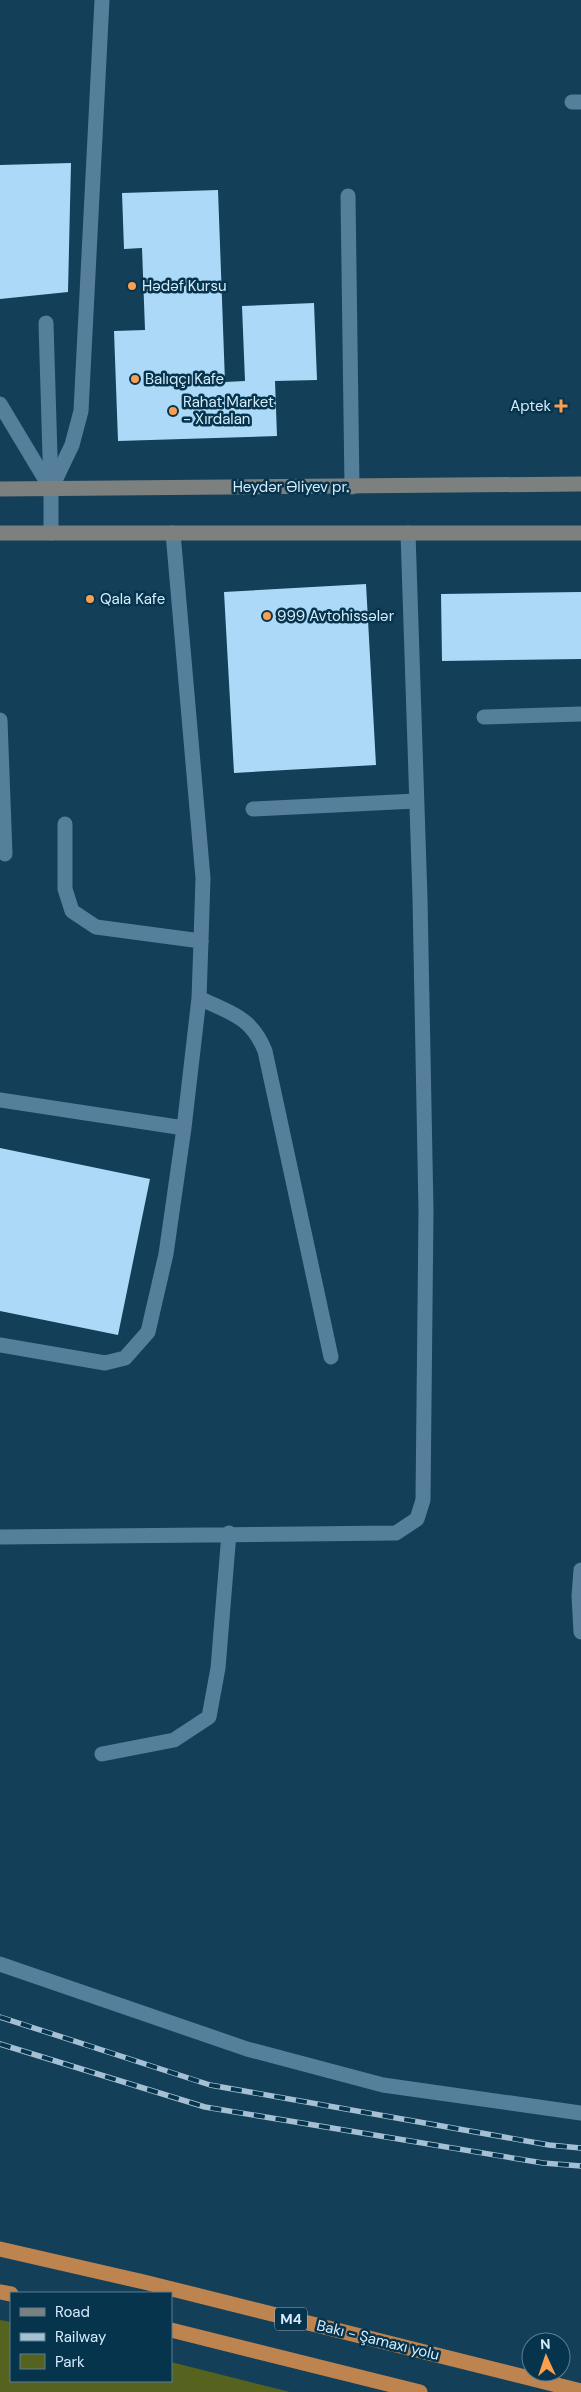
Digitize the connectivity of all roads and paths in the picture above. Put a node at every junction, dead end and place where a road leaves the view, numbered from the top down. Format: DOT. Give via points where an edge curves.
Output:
graph roads {
  1 [pos="102,0"];
  2 [pos="348,196"];
  3 [pos="46,323"];
  4 [pos="0,404"];
  5 [pos="581,484"];
  6 [pos="352,487"];
  7 [pos="0,489"];
  8 [pos="51,489"];
  9 [pos="408,532"];
  10 [pos="0,533"];
  11 [pos="52,533"];
  12 [pos="173,533"];
  13 [pos="581,533"];
  14 [pos="581,714"];
  15 [pos="484,717"];
  16 [pos="0,720"];
  17 [pos="416,801"];
  18 [pos="253,809"];
  19 [pos="65,824"];
  20 [pos="5,854"];
  21 [pos="201,941"];
  22 [pos="199,998"];
  23 [pos="0,1100"];
  24 [pos="184,1128"];
  25 [pos="0,1345"];
  26 [pos="332,1357"];
  27 [pos="229,1533"];
  28 [pos="0,1537"];
  29 [pos="581,1570"];
  30 [pos="581,1632"];
  31 [pos="102,1754"];
  32 [pos="0,1964"];
  33 [pos="581,2113"];
  34 [pos="0,2249"];
  35 [pos="172,2330"];
  36 [pos="581,2391"];
  37 [pos="420,2392"];
  1 -- 8 [label="street" via="81,411 72,445"];
  2 -- 6 [label="street"];
  3 -- 8 [label="street"];
  4 -- 8 [label="street"];
  5 -- 6 [label="main road, Heydər Əliyev pr."];
  6 -- 8 [label="main road, Heydər Əliyev pr."];
  7 -- 8 [label="main road, Heydər Əliyev pr."];
  8 -- 11 [label="street"];
  9 -- 12 [label="main road"];
  9 -- 13 [label="main road"];
  9 -- 17 [label="street"];
  10 -- 11 [label="main road"];
  11 -- 12 [label="main road"];
  12 -- 21 [label="street" via="203,878"];
  14 -- 15 [label="street"];
  16 -- 20 [label="street"];
  17 -- 18 [label="street"];
  17 -- 27 [label="street" via="426,1220 424,1500 417,1518 396,1532"];
  19 -- 21 [label="street" via="65,889 72,911 96,927"];
  21 -- 22 [label="street"];
  22 -- 24 [label="street"];
  22 -- 26 [label="street" via="249,1023 265,1051"];
  23 -- 24 [label="street"];
  24 -- 25 [label="street" via="166,1254 148,1332 125,1358 105,1363"];
  27 -- 28 [label="street"];
  27 -- 31 [label="street" via="218,1668 209,1717 174,1740"];
  29 -- 30 [label="street"];
  32 -- 33 [label="street" via="246,2049 383,2085"];
  34 -- 36 [label="highway, Bakı - Şamaxı yolu / M4"];
  35 -- 37 [label="highway"];
}
